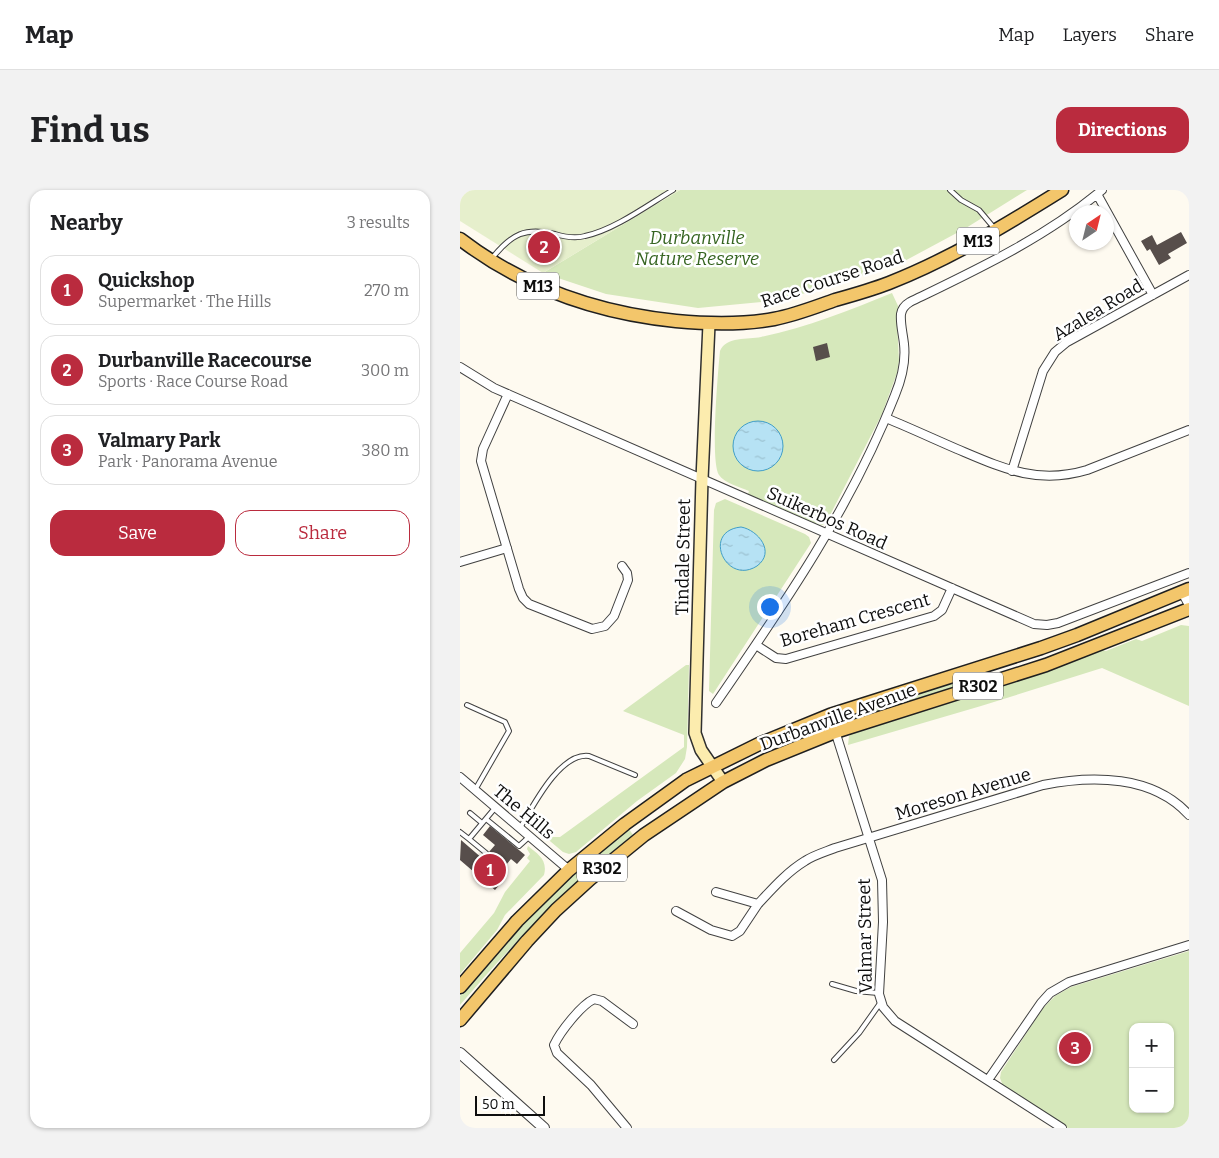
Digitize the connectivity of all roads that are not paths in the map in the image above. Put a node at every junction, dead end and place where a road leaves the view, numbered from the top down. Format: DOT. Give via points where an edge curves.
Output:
graph roads {
  1 [pos="673,190"];
  2 [pos="950,190"];
  3 [pos="1062,190"];
  4 [pos="1099,192"];
  5 [pos="996,231"];
  6 [pos="460,240"];
  7 [pos="490,261"];
  8 [pos="1189,275"];
  9 [pos="1153,295"];
  10 [pos="709,324"];
  11 [pos="460,367"];
  12 [pos="508,394"];
  13 [pos="886,418"];
  14 [pos="1188,432"];
  15 [pos="1012,471"];
  16 [pos="702,480"];
  17 [pos="827,534"];
  18 [pos="506,548"];
  19 [pos="460,562"];
  20 [pos="622,566"];
  21 [pos="1189,573"];
  22 [pos="952,588"];
  23 [pos="1187,595"];
  24 [pos="1189,609"];
  25 [pos="756,645"];
  26 [pos="716,703"];
  27 [pos="467,705"];
  28 [pos="830,715"];
  29 [pos="835,732"];
  30 [pos="713,767"];
  31 [pos="635,776"];
  32 [pos="460,777"];
  33 [pos="723,782"];
  34 [pos="475,790"];
  35 [pos="496,807"];
  36 [pos="470,813"];
  37 [pos="1189,815"];
  38 [pos="486,819"];
  39 [pos="482,823"];
  40 [pos="520,828"];
  41 [pos="460,832"];
  42 [pos="530,836"];
  43 [pos="869,838"];
  44 [pos="469,839"];
  45 [pos="486,853"];
  46 [pos="569,870"];
  47 [pos="716,892"];
  48 [pos="758,904"];
  49 [pos="676,911"];
  50 [pos="1189,945"];
  51 [pos="832,984"];
  52 [pos="460,987"];
  53 [pos="879,994"];
  54 [pos="881,1002"];
  55 [pos="460,1020"];
  56 [pos="633,1024"];
  57 [pos="460,1053"];
  58 [pos="834,1060"];
  59 [pos="988,1080"];
  60 [pos="544,1128"];
  61 [pos="627,1128"];
  62 [pos="1062,1128"];
  1 -- 7 [label="lane" via="616,224 585,236 568,238 535,230 517,235 505,243"];
  2 -- 5 [label="lane" via="979,210"];
  3 -- 5 [label="main road, Race Course Road / M13"];
  4 -- 9 [label="street"];
  4 -- 13 [label="street" via="982,268 904,306 901,317 904,367"];
  5 -- 10 [label="main road, Race Course Road / M13" via="889,283 815,307 773,319"];
  6 -- 7 [label="main road, Race Course Road / M13"];
  7 -- 10 [label="main road, Race Course Road / M13" via="544,289 610,311 642,318"];
  8 -- 9 [label="street, Azalea Road"];
  9 -- 15 [label="street, Azalea Road" via="1067,342 1050,358"];
  10 -- 16 [label="main road, Tindale Street"];
  11 -- 12 [label="street, Suikerbos Road"];
  12 -- 16 [label="street, Suikerbos Road"];
  12 -- 18 [label="street" via="481,457"];
  13 -- 15 [label="street"];
  13 -- 17 [label="street"];
  14 -- 15 [label="street" via="1071,475 1037,476"];
  16 -- 17 [label="street, Suikerbos Road"];
  16 -- 30 [label="main road, Tindale Street" via="695,733"];
  17 -- 22 [label="street, Suikerbos Road"];
  17 -- 25 [label="street"];
  18 -- 19 [label="street"];
  18 -- 20 [label="street" via="525,601 592,629 605,626 614,616 628,580"];
  21 -- 22 [label="street, Suikerbos Road" via="1058,624 1046,625 1028,622"];
  22 -- 25 [label="street, Boreham Crescent" via="940,613 925,619 786,659 776,658"];
  23 -- 28 [label="main road, Durbanville Avenue / R302" via="1041,648"];
  24 -- 29 [label="main road, Durbanville Avenue / R302" via="1046,664"];
  25 -- 26 [label="street"];
  27 -- 34 [label="lane" via="505,722 509,731"];
  28 -- 29 [label="street, Valmar Street"];
  28 -- 30 [label="main road, Durbanville Avenue / R302"];
  29 -- 33 [label="main road, Durbanville Avenue / R302" via="766,760"];
  29 -- 43 [label="street, Valmar Street"];
  30 -- 33 [label="main road, Tindale Street"];
  30 -- 46 [label="main road, Durbanville Avenue / R302" via="686,780"];
  31 -- 40 [label="lane" via="589,756 572,758 545,788"];
  32 -- 34 [label="street, The Hills"];
  33 -- 55 [label="main road, Durbanville Avenue / R302" via="644,835 590,878 527,941"];
  34 -- 35 [label="street, The Hills"];
  35 -- 38 [label="lane"];
  35 -- 40 [label="street, The Hills"];
  36 -- 39 [label="lane"];
  37 -- 43 [label="street, Moreson Avenue" via="1169,798 1151,789 1115,780 1075,780 1043,785"];
  38 -- 39 [label="lane"];
  38 -- 42 [label="lane" via="519,846"];
  39 -- 44 [label="lane"];
  40 -- 42 [label="street, The Hills"];
  41 -- 44 [label="lane"];
  42 -- 46 [label="street, The Hills"];
  43 -- 48 [label="street, Moreson Avenue" via="806,860 776,884"];
  43 -- 53 [label="street, Valmar Street" via="882,880"];
  44 -- 45 [label="lane"];
  46 -- 52 [label="main road, Durbanville Avenue / R302" via="516,921"];
  47 -- 48 [label="street"];
  48 -- 49 [label="street, Moreson Avenue" via="738,934 732,936 711,930"];
  50 -- 59 [label="street" via="1069,982 1056,989 1041,1003"];
  51 -- 53 [label="lane" via="856,992"];
  53 -- 54 [label="street, Valmar Street"];
  54 -- 58 [label="lane"];
  54 -- 59 [label="street, Valmar Street" via="895,1021"];
  56 -- 61 [label="street" via="602,1001 594,999 563,1030 554,1045 557,1053 591,1085"];
  57 -- 60 [label="street"];
  59 -- 62 [label="street, Valmar Street"];
}
